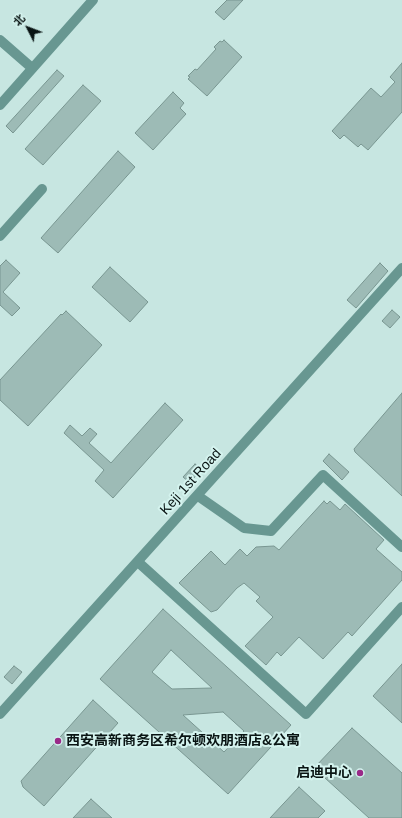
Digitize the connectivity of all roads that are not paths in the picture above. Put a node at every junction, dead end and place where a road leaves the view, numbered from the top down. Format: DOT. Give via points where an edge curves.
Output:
graph roads {
  1 [pos="93,0"];
  2 [pos="0,40"];
  3 [pos="32,68"];
  4 [pos="0,105"];
  5 [pos="42,189"];
  6 [pos="0,236"];
  7 [pos="402,268"];
  8 [pos="198,496"];
  9 [pos="402,548"];
  10 [pos="138,562"];
  11 [pos="402,607"];
  12 [pos="0,714"];
  1 -- 3 [label="street"];
  2 -- 3 [label="street"];
  3 -- 4 [label="street"];
  5 -- 6 [label="street"];
  7 -- 8 [label="street, Keji 1st Road"];
  8 -- 9 [label="street" via="244,528 271,531 323,475"];
  8 -- 10 [label="street, Keji 1st Road"];
  10 -- 11 [label="street" via="306,714"];
  10 -- 12 [label="street, Keji 1st Road"];
}
